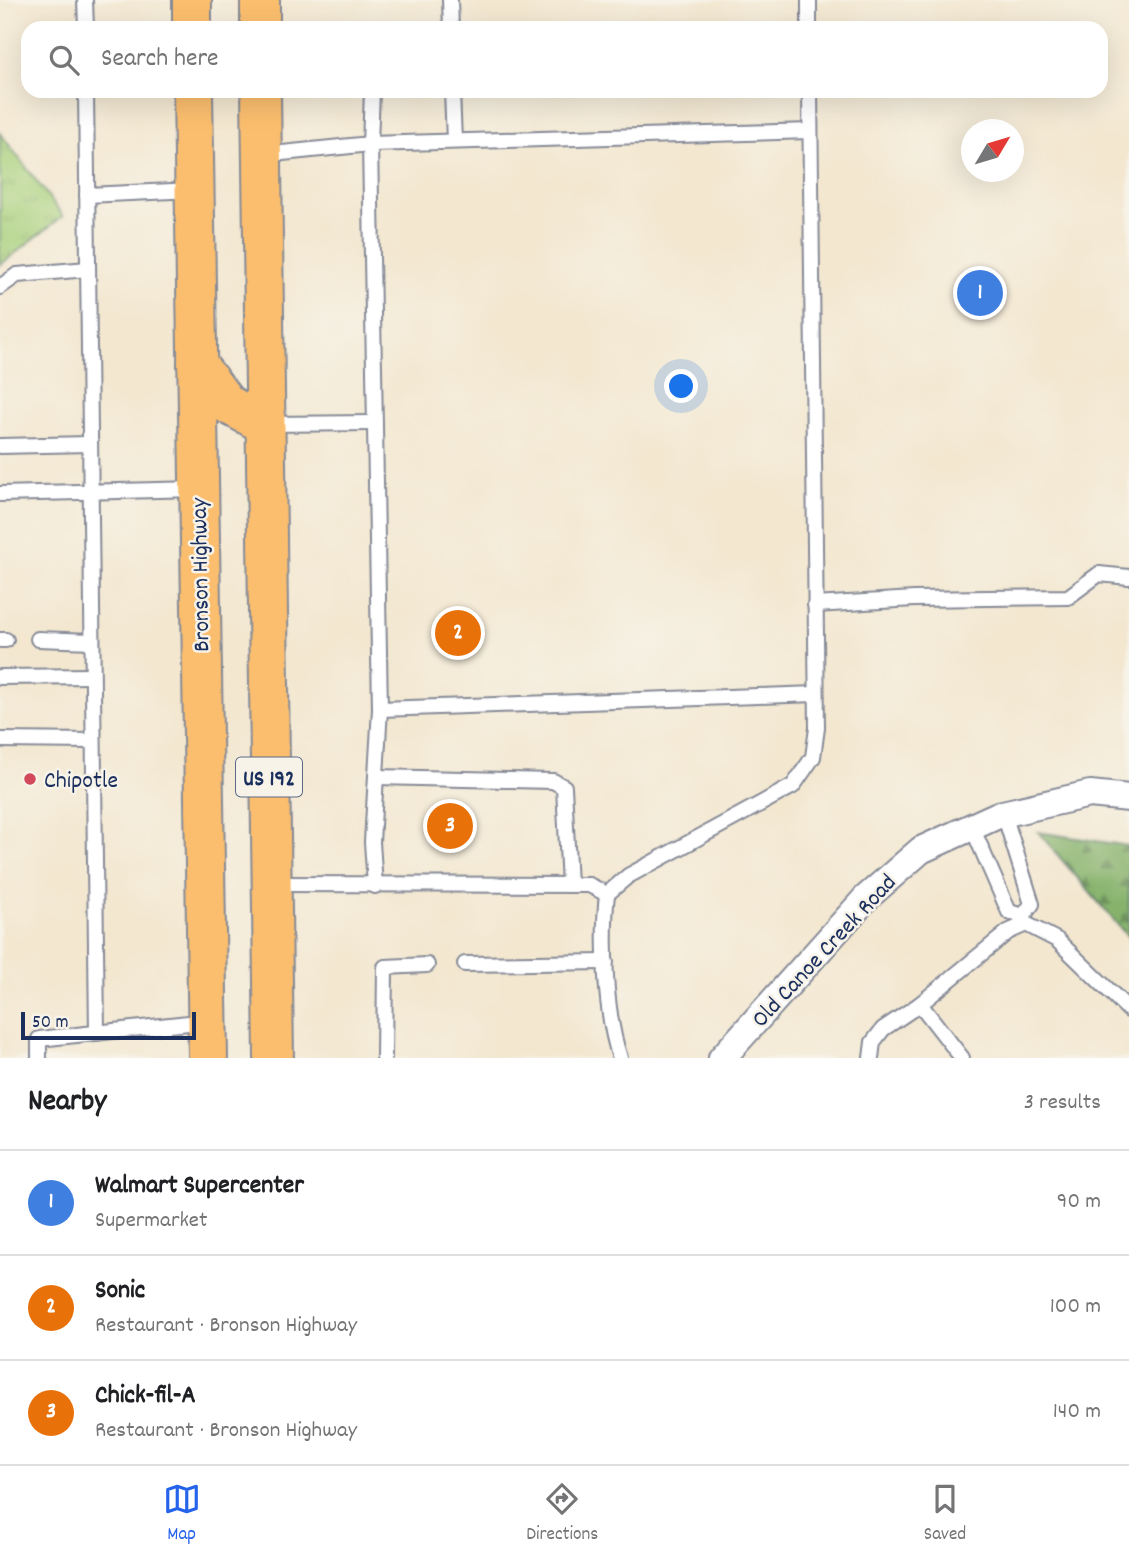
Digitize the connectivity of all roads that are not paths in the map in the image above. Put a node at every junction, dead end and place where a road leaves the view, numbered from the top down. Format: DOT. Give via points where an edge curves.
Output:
graph roads {
  1 [pos="85,0"];
  2 [pos="192,0"];
  3 [pos="260,0"];
  4 [pos="450,0"];
  5 [pos="809,0"];
  6 [pos="86,21"];
  7 [pos="192,21"];
  8 [pos="260,21"];
  9 [pos="451,21"];
  10 [pos="809,21"];
  11 [pos="86,98"];
  12 [pos="193,98"];
  13 [pos="261,98"];
  14 [pos="372,98"];
  15 [pos="452,98"];
  16 [pos="810,98"];
  17 [pos="810,131"];
  18 [pos="454,141"];
  19 [pos="370,144"];
  20 [pos="261,155"];
  21 [pos="194,190"];
  22 [pos="87,195"];
  23 [pos="88,270"];
  24 [pos="0,287"];
  25 [pos="197,363"];
  26 [pos="375,423"];
  27 [pos="264,424"];
  28 [pos="89,444"];
  29 [pos="0,446"];
  30 [pos="198,489"];
  31 [pos="90,491"];
  32 [pos="0,494"];
  33 [pos="1129,577"];
  34 [pos="815,605"];
  35 [pos="38,639"];
  36 [pos="92,641"];
  37 [pos="92,676"];
  38 [pos="0,677"];
  39 [pos="816,694"];
  40 [pos="380,709"];
  41 [pos="0,740"];
  42 [pos="93,741"];
  43 [pos="376,777"];
  44 [pos="1129,798"];
  45 [pos="1004,814"];
  46 [pos="972,827"];
  47 [pos="271,884"];
  48 [pos="569,885"];
  49 [pos="375,886"];
  50 [pos="607,894"];
  51 [pos="1025,920"];
  52 [pos="606,962"];
  53 [pos="465,964"];
  54 [pos="427,965"];
  55 [pos="920,1004"];
  56 [pos="1129,1010"];
  57 [pos="207,1021"];
  58 [pos="97,1033"];
  59 [pos="618,1054"];
  60 [pos="39,1058"];
  61 [pos="208,1058"];
  62 [pos="274,1058"];
  63 [pos="384,1058"];
  64 [pos="603,1058"];
  65 [pos="722,1058"];
  66 [pos="871,1058"];
  67 [pos="962,1058"];
  1 -- 6 [label="lane"];
  2 -- 7 [label="highway"];
  3 -- 8 [label="highway"];
  4 -- 9 [label="lane"];
  5 -- 10 [label="lane"];
  11 -- 22 [label="lane"];
  12 -- 21 [label="highway, Bronson Highway / US 192"];
  13 -- 20 [label="highway, US 192"];
  14 -- 19 [label="lane"];
  15 -- 18 [label="lane"];
  16 -- 17 [label="lane"];
  17 -- 18 [label="lane"];
  17 -- 34 [label="lane"];
  18 -- 19 [label="lane"];
  19 -- 20 [label="lane"];
  19 -- 26 [label="lane"];
  20 -- 27 [label="highway, US 192"];
  21 -- 22 [label="lane"];
  21 -- 25 [label="highway, Bronson Highway / US 192"];
  22 -- 23 [label="lane"];
  23 -- 24 [label="lane" via="16,275"];
  23 -- 28 [label="lane"];
  25 -- 27 [label="highway" via="228,404"];
  25 -- 30 [label="highway, Bronson Highway / US 192"];
  26 -- 27 [label="lane"];
  26 -- 40 [label="lane"];
  27 -- 47 [label="highway, US 192"];
  28 -- 29 [label="lane"];
  28 -- 31 [label="lane"];
  30 -- 31 [label="lane"];
  30 -- 57 [label="highway, Bronson Highway / US 192"];
  31 -- 32 [label="lane"];
  31 -- 36 [label="lane"];
  33 -- 34 [label="lane" via="1099,574 1068,597"];
  34 -- 39 [label="lane"];
  35 -- 36 [label="lane"];
  36 -- 37 [label="lane"];
  37 -- 38 [label="lane"];
  37 -- 42 [label="lane"];
  39 -- 40 [label="lane"];
  39 -- 50 [label="lane" via="813,757 793,786 628,876"];
  40 -- 43 [label="lane"];
  41 -- 42 [label="lane"];
  42 -- 58 [label="lane"];
  43 -- 48 [label="lane" via="553,781 564,787"];
  43 -- 49 [label="lane"];
  44 -- 45 [label="street, Old Canoe Creek Road" via="1090,794"];
  45 -- 46 [label="street, Old Canoe Creek Road"];
  45 -- 51 [label="lane" via="1032,904"];
  46 -- 51 [label="lane" via="1009,912"];
  46 -- 65 [label="street, Old Canoe Creek Road" via="921,850 866,898"];
  47 -- 49 [label="lane"];
  47 -- 62 [label="highway, US 192"];
  48 -- 49 [label="lane"];
  48 -- 50 [label="lane" via="589,885"];
  50 -- 52 [label="lane"];
  51 -- 55 [label="lane"];
  51 -- 56 [label="lane" via="1057,940"];
  52 -- 53 [label="lane"];
  52 -- 59 [label="lane"];
  54 -- 63 [label="lane" via="385,967"];
  55 -- 66 [label="lane" via="883,1029 873,1042"];
  55 -- 67 [label="lane"];
  57 -- 58 [label="lane"];
  57 -- 61 [label="highway, Bronson Highway / US 192"];
  58 -- 60 [label="lane" via="39,1039"];
  59 -- 64 [label="lane"];
}
